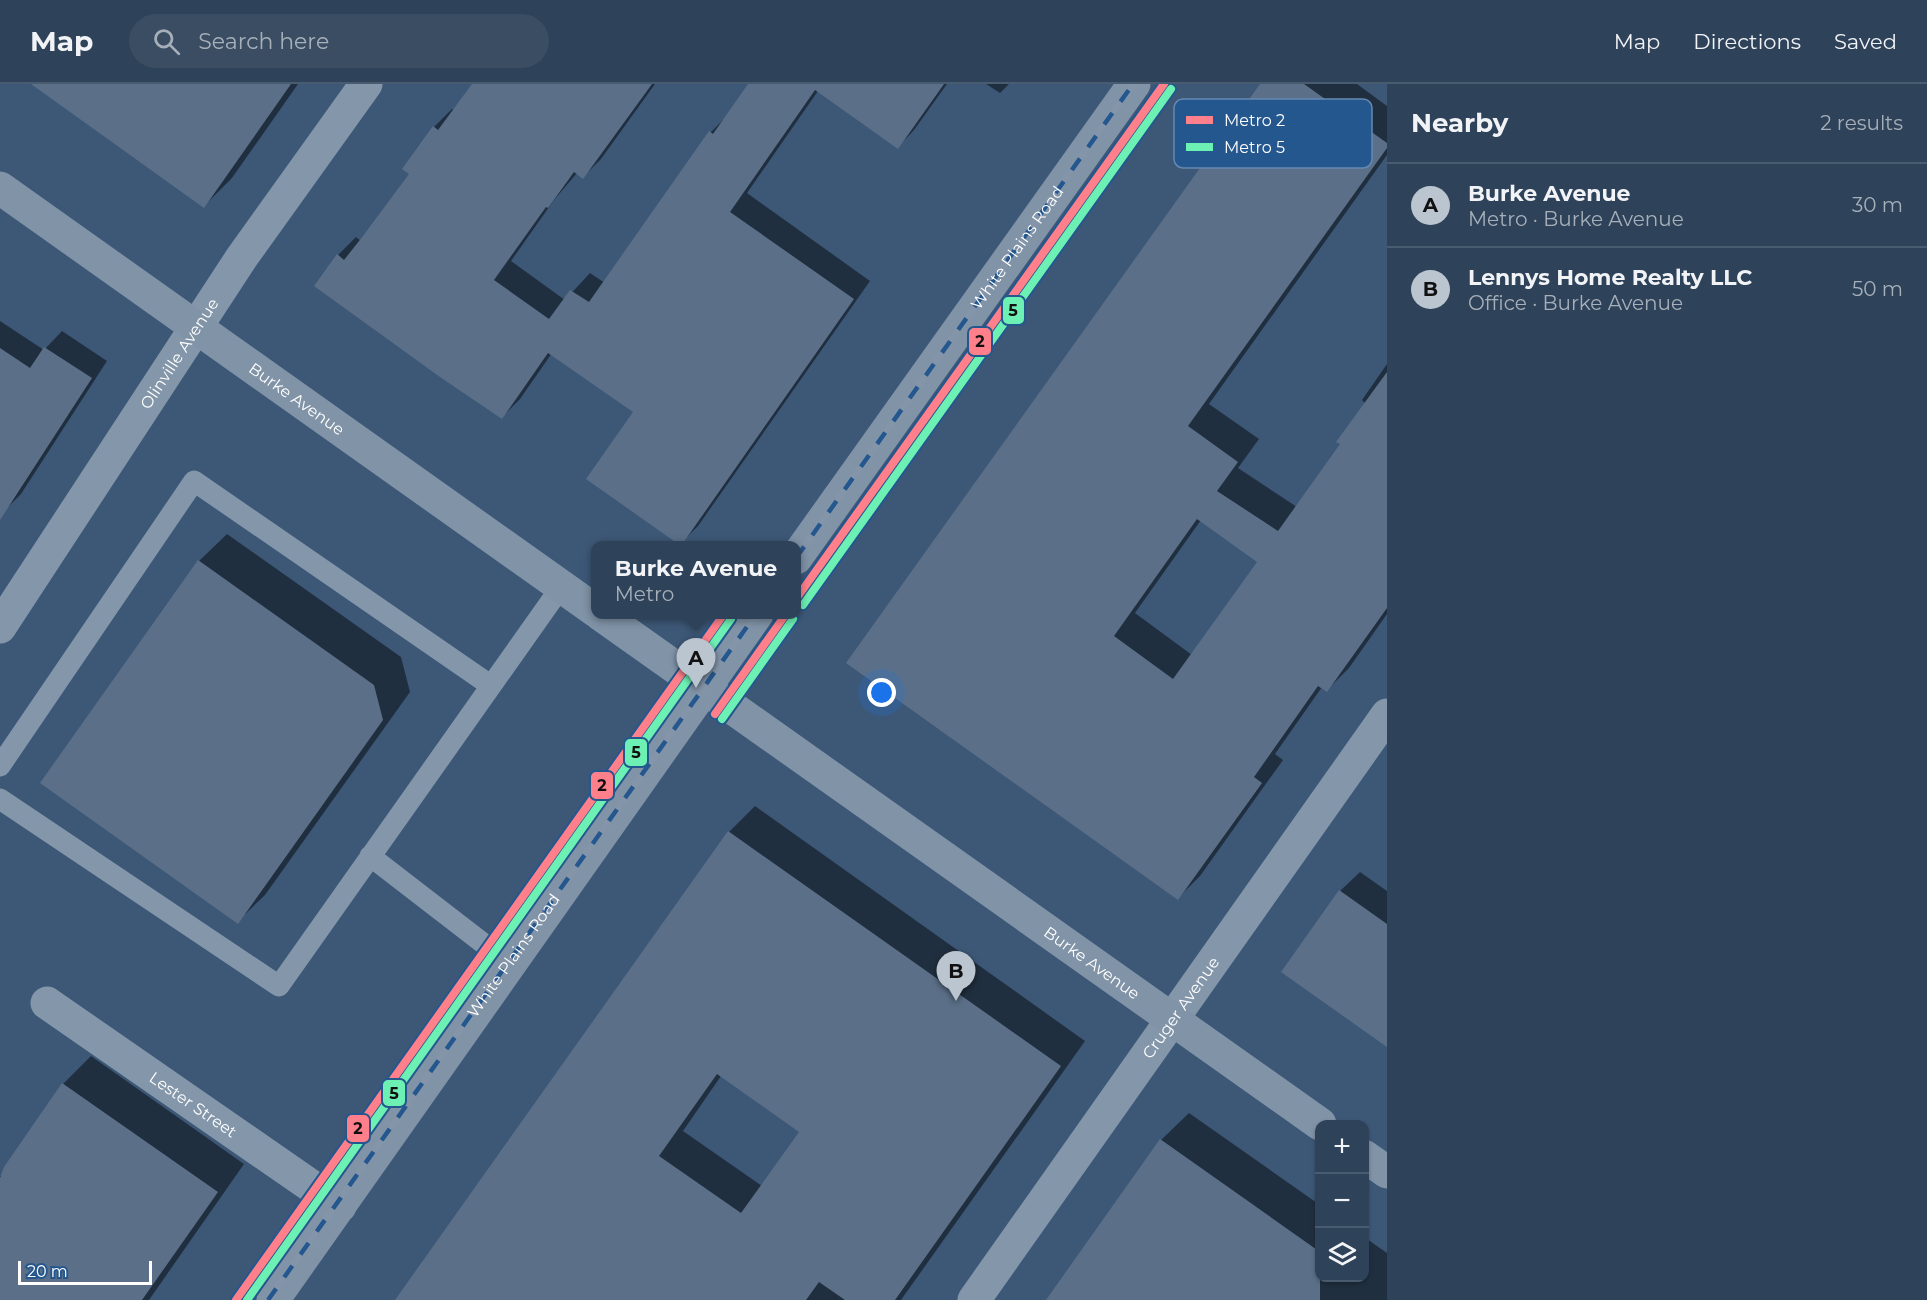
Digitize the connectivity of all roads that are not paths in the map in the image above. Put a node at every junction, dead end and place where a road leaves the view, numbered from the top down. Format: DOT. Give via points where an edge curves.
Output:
graph roads {
  1 [pos="366,84"];
  2 [pos="1134,84"];
  3 [pos="0,188"];
  4 [pos="196,327"];
  5 [pos="801,551"];
  6 [pos="561,587"];
  7 [pos="591,608"];
  8 [pos="606,619"];
  9 [pos="754,619"];
  10 [pos="0,627"];
  11 [pos="490,685"];
  12 [pos="705,688"];
  13 [pos="1387,715"];
  14 [pos="0,766"];
  15 [pos="0,799"];
  16 [pos="370,856"];
  17 [pos="510,963"];
  18 [pos="47,1003"];
  19 [pos="1172,1019"];
  20 [pos="1315,1121"];
  21 [pos="1369,1159"];
  22 [pos="1387,1172"];
  23 [pos="340,1206"];
  24 [pos="273,1300"];
  25 [pos="974,1300"];
  1 -- 4 [label="street, Olinville Avenue"];
  2 -- 5 [label="main road, White Plains Road"];
  3 -- 4 [label="main road, Burke Avenue"];
  4 -- 6 [label="main road, Burke Avenue"];
  4 -- 10 [label="street, Olinville Avenue"];
  6 -- 7 [label="main road, Burke Avenue"];
  6 -- 11 [label="lane"];
  8 -- 12 [label="main road, Burke Avenue"];
  9 -- 12 [label="main road, White Plains Road"];
  11 -- 14 [label="lane" via="194,481"];
  11 -- 16 [label="lane"];
  12 -- 17 [label="main road, White Plains Road"];
  12 -- 19 [label="main road, Burke Avenue"];
  13 -- 19 [label="street, Cruger Avenue"];
  15 -- 16 [label="lane" via="279,986"];
  16 -- 17 [label="lane"];
  17 -- 23 [label="main road, White Plains Road"];
  18 -- 23 [label="street, Lester Street"];
  19 -- 20 [label="main road, Burke Avenue"];
  19 -- 25 [label="street, Cruger Avenue"];
  21 -- 22 [label="main road"];
  23 -- 24 [label="main road, White Plains Road"];
}
